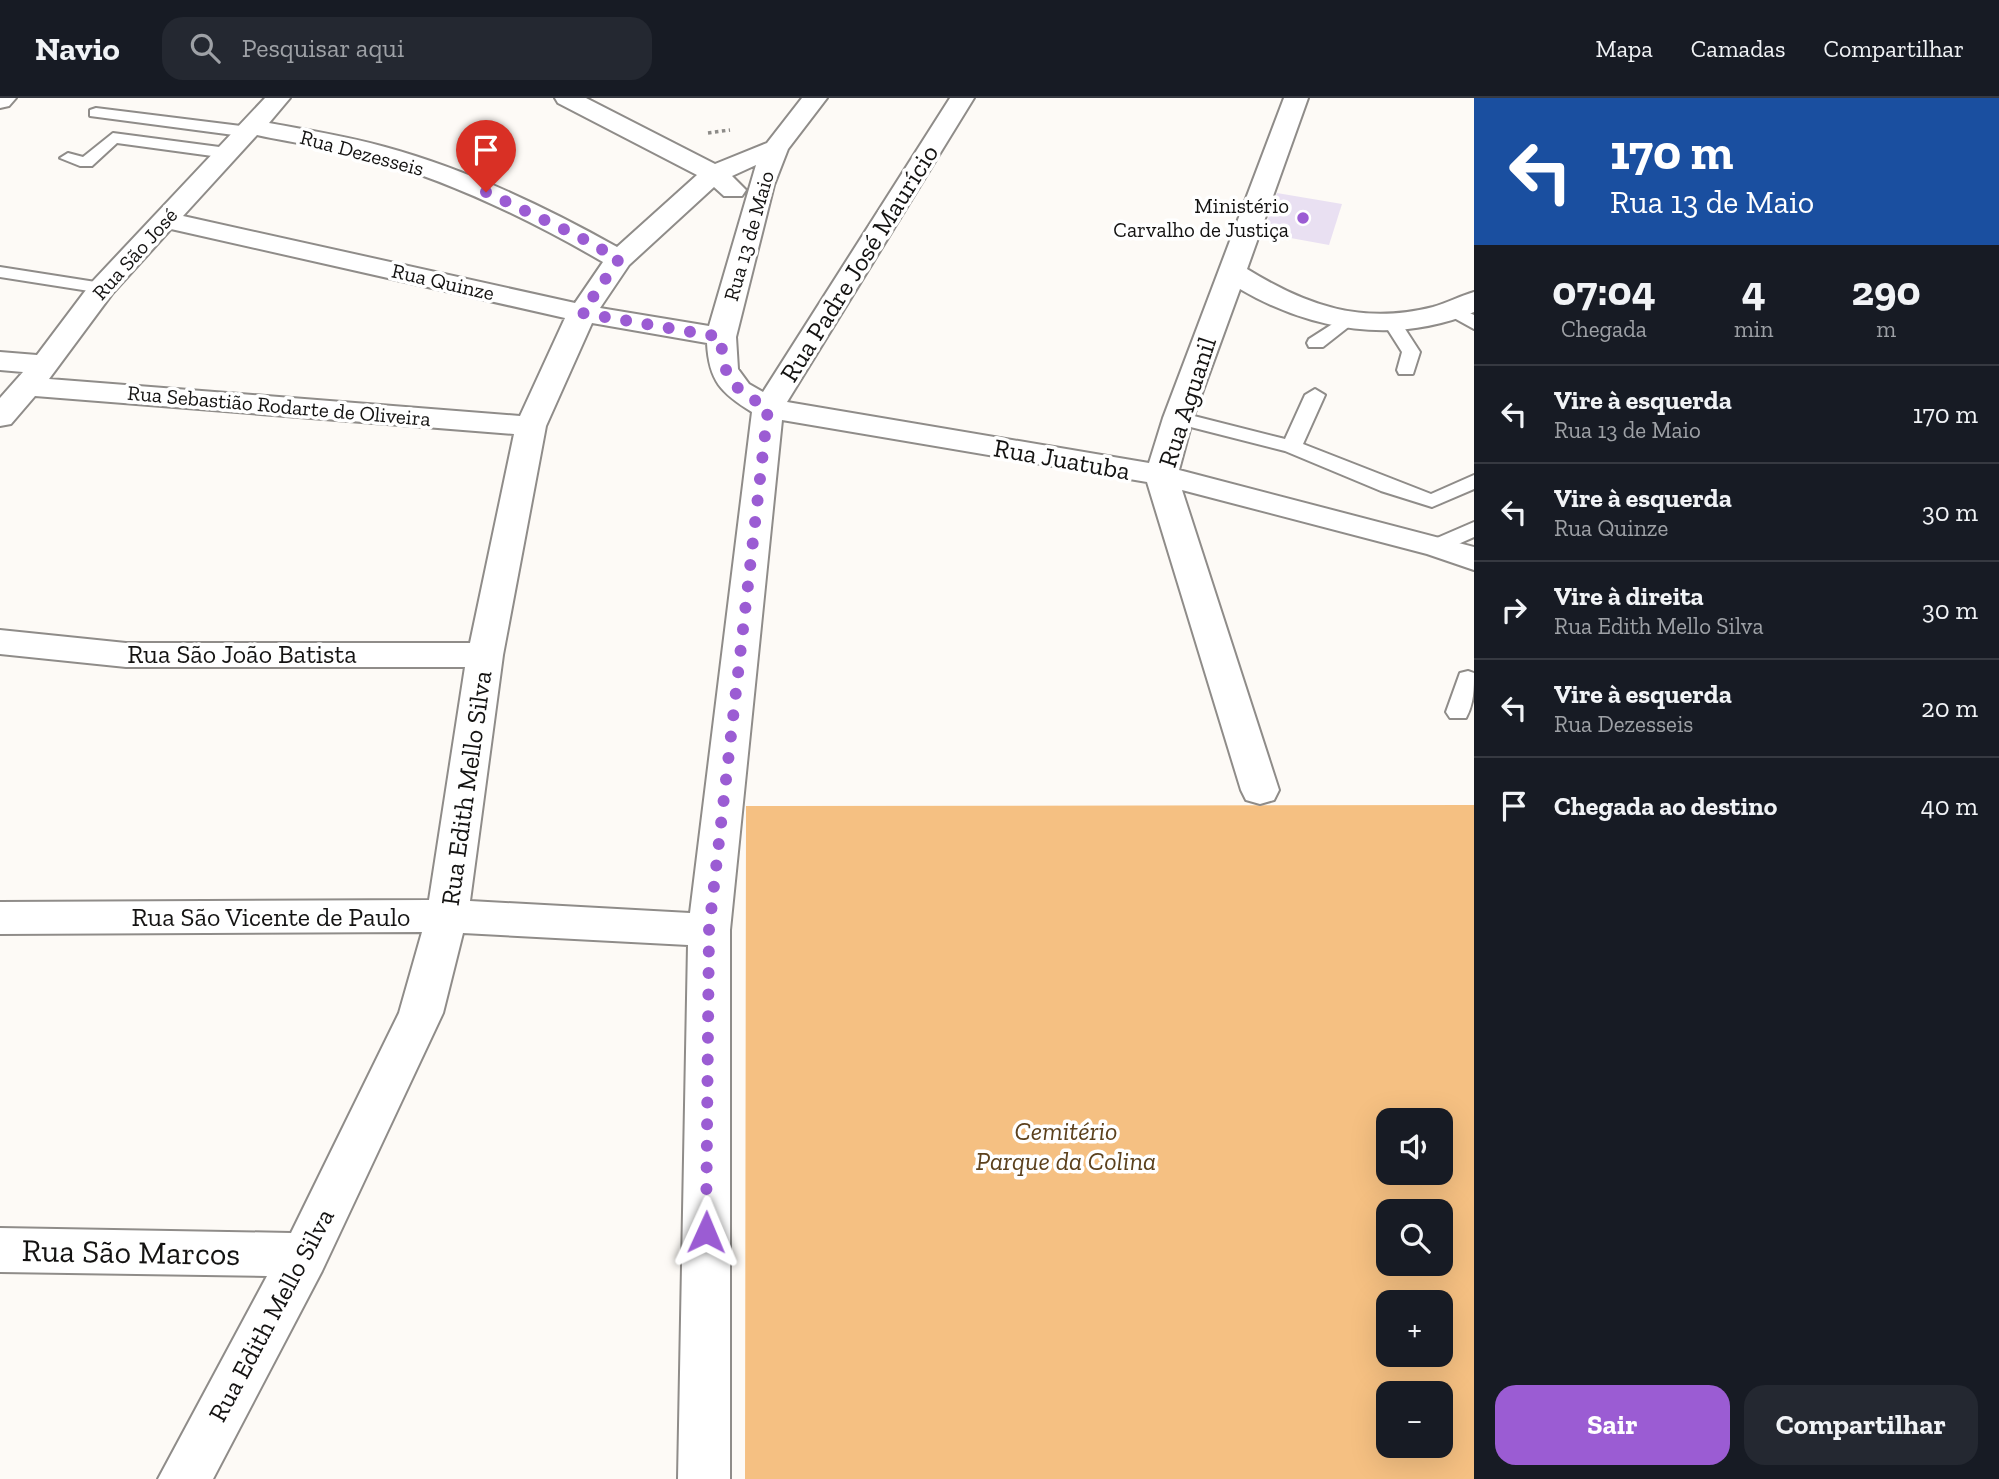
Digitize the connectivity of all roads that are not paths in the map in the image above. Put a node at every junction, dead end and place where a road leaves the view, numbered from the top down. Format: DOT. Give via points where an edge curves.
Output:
graph roads {
  1 [pos="278,98"];
  2 [pos="567,98"];
  3 [pos="814,98"];
  4 [pos="962,98"];
  5 [pos="1296,98"];
  6 [pos="96,113"];
  7 [pos="251,129"];
  8 [pos="776,148"];
  9 [pos="227,153"];
  10 [pos="68,158"];
  11 [pos="714,174"];
  12 [pos="756,209"];
  13 [pos="166,220"];
  14 [pos="619,259"];
  15 [pos="0,272"];
  16 [pos="1231,272"];
  17 [pos="102,288"];
  18 [pos="1466,311"];
  19 [pos="582,313"];
  20 [pos="1390,319"];
  21 [pos="1345,321"];
  22 [pos="721,337"];
  23 [pos="1316,343"];
  24 [pos="0,360"];
  25 [pos="1406,370"];
  26 [pos="35,376"];
  27 [pos="1315,395"];
  28 [pos="768,408"];
  29 [pos="0,417"];
  30 [pos="1178,418"];
  31 [pos="531,426"];
  32 [pos="1292,447"];
  33 [pos="1161,475"];
  34 [pos="1474,481"];
  35 [pos="1474,528"];
  36 [pos="1438,546"];
  37 [pos="1474,559"];
  38 [pos="0,642"];
  39 [pos="485,655"];
  40 [pos="1474,681"];
  41 [pos="1458,712"];
  42 [pos="1260,790"];
  43 [pos="447,916"];
  44 [pos="0,918"];
  45 [pos="709,930"];
  46 [pos="0,1250"];
  47 [pos="305,1255"];
  48 [pos="184,1479"];
  49 [pos="704,1479"];
  1 -- 7 [label="street, Rua São José"];
  2 -- 11 [label="street"];
  3 -- 8 [label="street, Rua 13 de Maio"];
  4 -- 28 [label="street, Rua Padre José Maurício"];
  5 -- 16 [label="street, Rua Aguanil"];
  6 -- 7 [label="lane"];
  7 -- 9 [label="street, Rua São José"];
  7 -- 14 [label="street, Rua Dezesseis" via="393,157 486,192"];
  8 -- 11 [label="street, Rua Edith Mello Silva"];
  8 -- 12 [label="street, Rua 13 de Maio"];
  9 -- 10 [label="lane" via="113,138 86,163"];
  9 -- 13 [label="street, Rua São José"];
  11 -- 12 [label="street"];
  11 -- 14 [label="street, Rua Edith Mello Silva"];
  12 -- 22 [label="street, Rua 13 de Maio"];
  13 -- 17 [label="street, Rua São José"];
  13 -- 19 [label="street, Rua Quinze"];
  14 -- 19 [label="street, Rua Edith Mello Silva"];
  15 -- 17 [label="lane"];
  16 -- 21 [label="street" via="1270,297"];
  16 -- 30 [label="street, Rua Aguanil"];
  17 -- 26 [label="street, Rua São José"];
  18 -- 20 [label="street"];
  19 -- 22 [label="street, Rua Quinze"];
  19 -- 31 [label="street, Rua Edith Mello Silva"];
  20 -- 21 [label="street"];
  20 -- 25 [label="lane" via="1411,352"];
  21 -- 23 [label="lane"];
  22 -- 28 [label="street, Rua 13 de Maio" via="723,369 738,390"];
  24 -- 26 [label="street, Rua Sebastião Rodarte de Oliveira"];
  26 -- 29 [label="street, Rua São José"];
  26 -- 31 [label="street, Rua Sebastião Rodarte de Oliveira"];
  27 -- 32 [label="lane"];
  28 -- 33 [label="street, Rua Juatuba"];
  28 -- 45 [label="street, Rua Padre José Maurício"];
  30 -- 32 [label="lane"];
  30 -- 33 [label="street, Rua Aguanil"];
  31 -- 39 [label="street, Rua Edith Mello Silva"];
  32 -- 34 [label="lane" via="1432,501"];
  33 -- 36 [label="street, Rua Juatuba"];
  33 -- 42 [label="street, Rua Aguanil"];
  35 -- 36 [label="lane"];
  36 -- 37 [label="street, Rua Juatuba"];
  38 -- 39 [label="street, Rua São João Batista" via="126,655"];
  39 -- 43 [label="street, Rua Edith Mello Silva"];
  40 -- 41 [label="lane" via="1468,679"];
  43 -- 44 [label="street, Rua São Vicente de Paulo"];
  43 -- 45 [label="street, Rua São Vicente de Paulo"];
  43 -- 47 [label="street, Rua Edith Mello Silva" via="421,1013"];
  45 -- 49 [label="street, Rua Padre José Maurício"];
  46 -- 47 [label="street, Rua São Marcos"];
  47 -- 48 [label="street, Rua Edith Mello Silva"];
}
